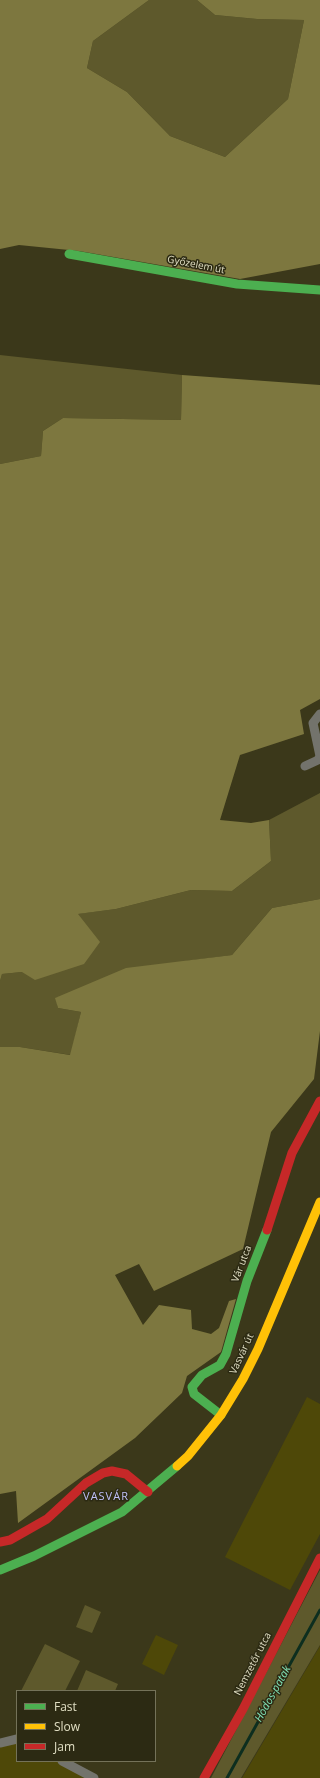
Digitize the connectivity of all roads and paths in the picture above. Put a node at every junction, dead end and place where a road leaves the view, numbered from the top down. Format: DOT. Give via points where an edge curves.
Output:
graph roads {
  1 [pos="69,254"];
  2 [pos="320,290"];
  3 [pos="320,714"];
  4 [pos="305,766"];
  5 [pos="320,1101"];
  6 [pos="320,1202"];
  7 [pos="221,1415"];
  8 [pos="148,1492"];
  9 [pos="0,1542"];
  10 [pos="320,1558"];
  11 [pos="0,1570"];
  12 [pos="16,1739"];
  13 [pos="0,1743"];
  14 [pos="64,1762"];
  15 [pos="94,1778"];
  16 [pos="204,1778"];
  1 -- 2 [label="street, Győzelem út" via="237,284"];
  3 -- 4 [label="street" via="313,723 320,756 318,760"];
  5 -- 7 [label="street, Vár utca" via="292,1152 269,1226 247,1281 226,1354 220,1365 202,1375 192,1387 194,1394"];
  6 -- 7 [label="street, Vasvár út" via="258,1349"];
  7 -- 8 [label="street, Vasvár út" via="188,1456"];
  8 -- 9 [label="street" via="126,1474 112,1471 103,1473 86,1483 47,1519 10,1540"];
  8 -- 11 [label="street, Vasvár út" via="108,1520"];
  10 -- 16 [label="street, Nemzetőr utca"];
  12 -- 13 [label="street"];
  14 -- 15 [label="street"];
}
